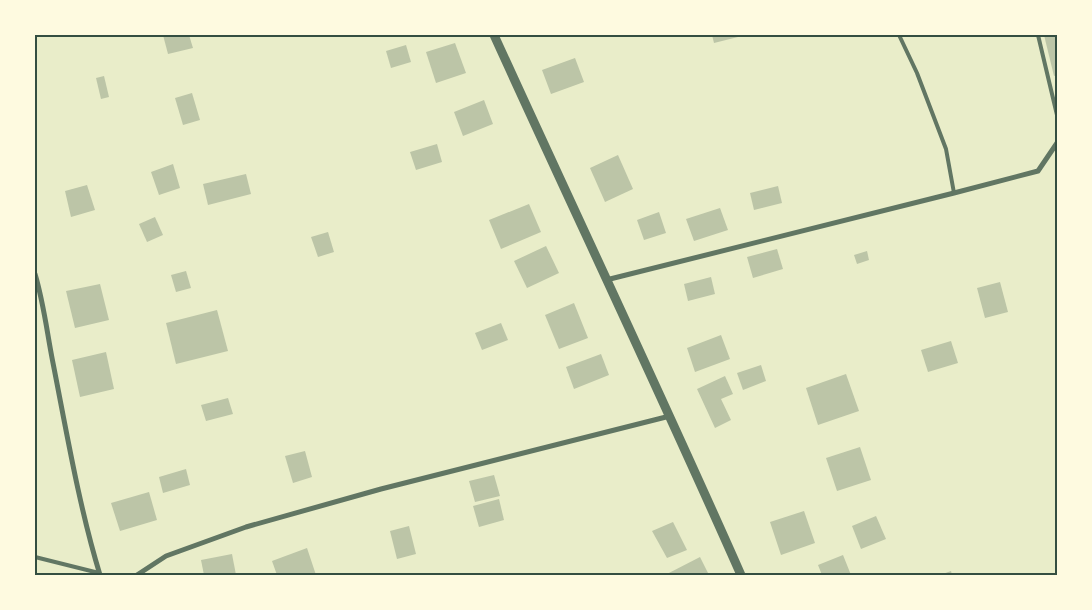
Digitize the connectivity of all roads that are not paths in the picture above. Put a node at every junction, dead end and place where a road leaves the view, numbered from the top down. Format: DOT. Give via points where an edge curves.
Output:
graph roads {
  1 [pos="494,35"];
  2 [pos="899,35"];
  3 [pos="1038,35"];
  4 [pos="1057,115"];
  5 [pos="1057,143"];
  6 [pos="954,193"];
  7 [pos="35,274"];
  8 [pos="606,280"];
  9 [pos="670,416"];
  10 [pos="35,557"];
  11 [pos="99,574"];
  12 [pos="136,575"];
  13 [pos="741,575"];
  1 -- 8 [label="street"];
  2 -- 6 [label="lane" via="946,150"];
  3 -- 4 [label="lane"];
  5 -- 6 [label="street" via="1038,170"];
  6 -- 8 [label="street"];
  7 -- 11 [label="street" via="88,537"];
  8 -- 9 [label="street"];
  9 -- 12 [label="street" via="246,526 166,556"];
  9 -- 13 [label="street"];
  10 -- 11 [label="lane"];
}
